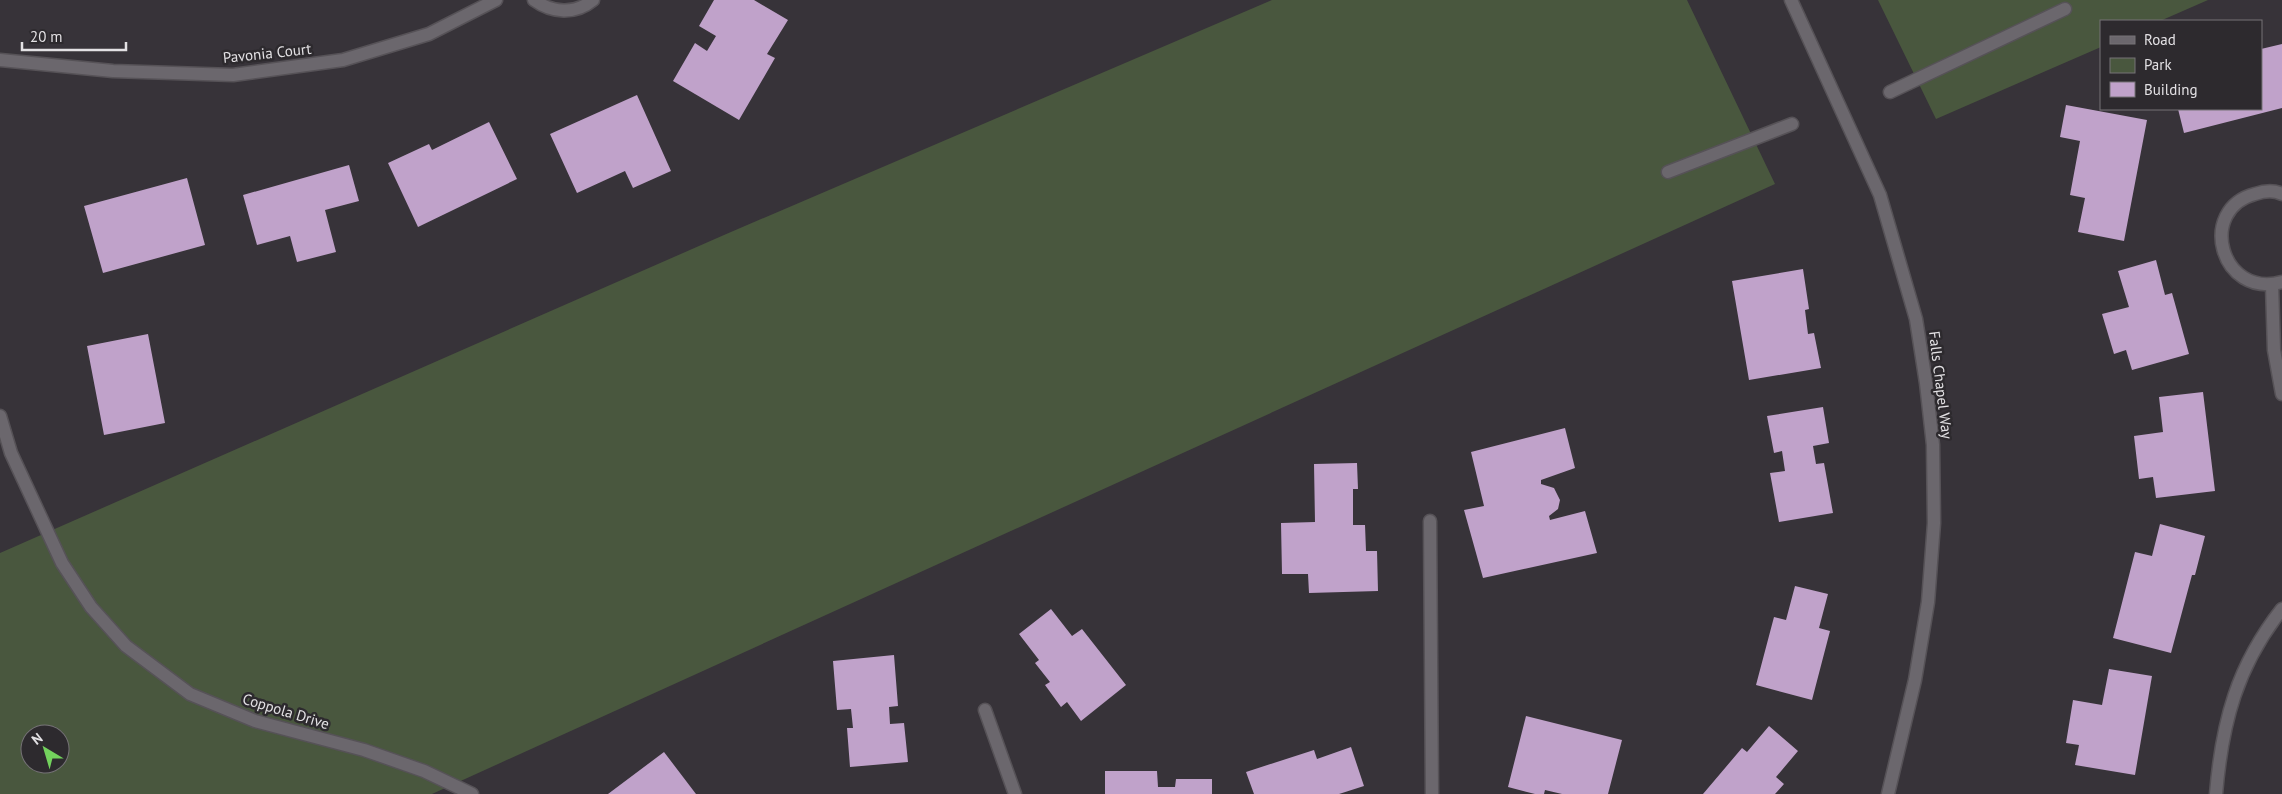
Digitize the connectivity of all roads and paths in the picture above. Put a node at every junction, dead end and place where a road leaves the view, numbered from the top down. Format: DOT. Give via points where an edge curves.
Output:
graph roads {
  1 [pos="496,0"];
  2 [pos="534,0"];
  3 [pos="593,0"];
  4 [pos="1792,0"];
  5 [pos="2065,9"];
  6 [pos="0,60"];
  7 [pos="1890,92"];
  8 [pos="1792,124"];
  9 [pos="1668,172"];
  10 [pos="2282,194"];
  11 [pos="2277,284"];
  12 [pos="2282,394"];
  13 [pos="0,416"];
  14 [pos="1430,521"];
  15 [pos="2282,609"];
  16 [pos="985,710"];
  17 [pos="472,794"];
  18 [pos="1015,794"];
  19 [pos="1432,794"];
  20 [pos="1888,794"];
  21 [pos="2216,794"];
  1 -- 6 [label="street, Pavonia Court" via="429,34 343,60 233,76 113,71"];
  2 -- 3 [label="street" via="558,11 573,10"];
  4 -- 20 [label="street, Falls Chapel Way" via="1880,195 1916,319 1926,383 1933,445 1934,504 1928,602 1915,680"];
  5 -- 7 [label="street"];
  8 -- 9 [label="street"];
  10 -- 11 [label="street" via="2264,192 2250,195 2237,203 2222,228 2223,250 2233,269 2257,284"];
  11 -- 12 [label="street" via="2274,350"];
  13 -- 17 [label="street, Coppola Drive" via="11,452 62,563 91,607 126,646 190,694 255,721 364,750 424,770"];
  14 -- 19 [label="street"];
  15 -- 21 [label="street" via="2248,660 2235,694 2224,729"];
  16 -- 18 [label="street"];
}
